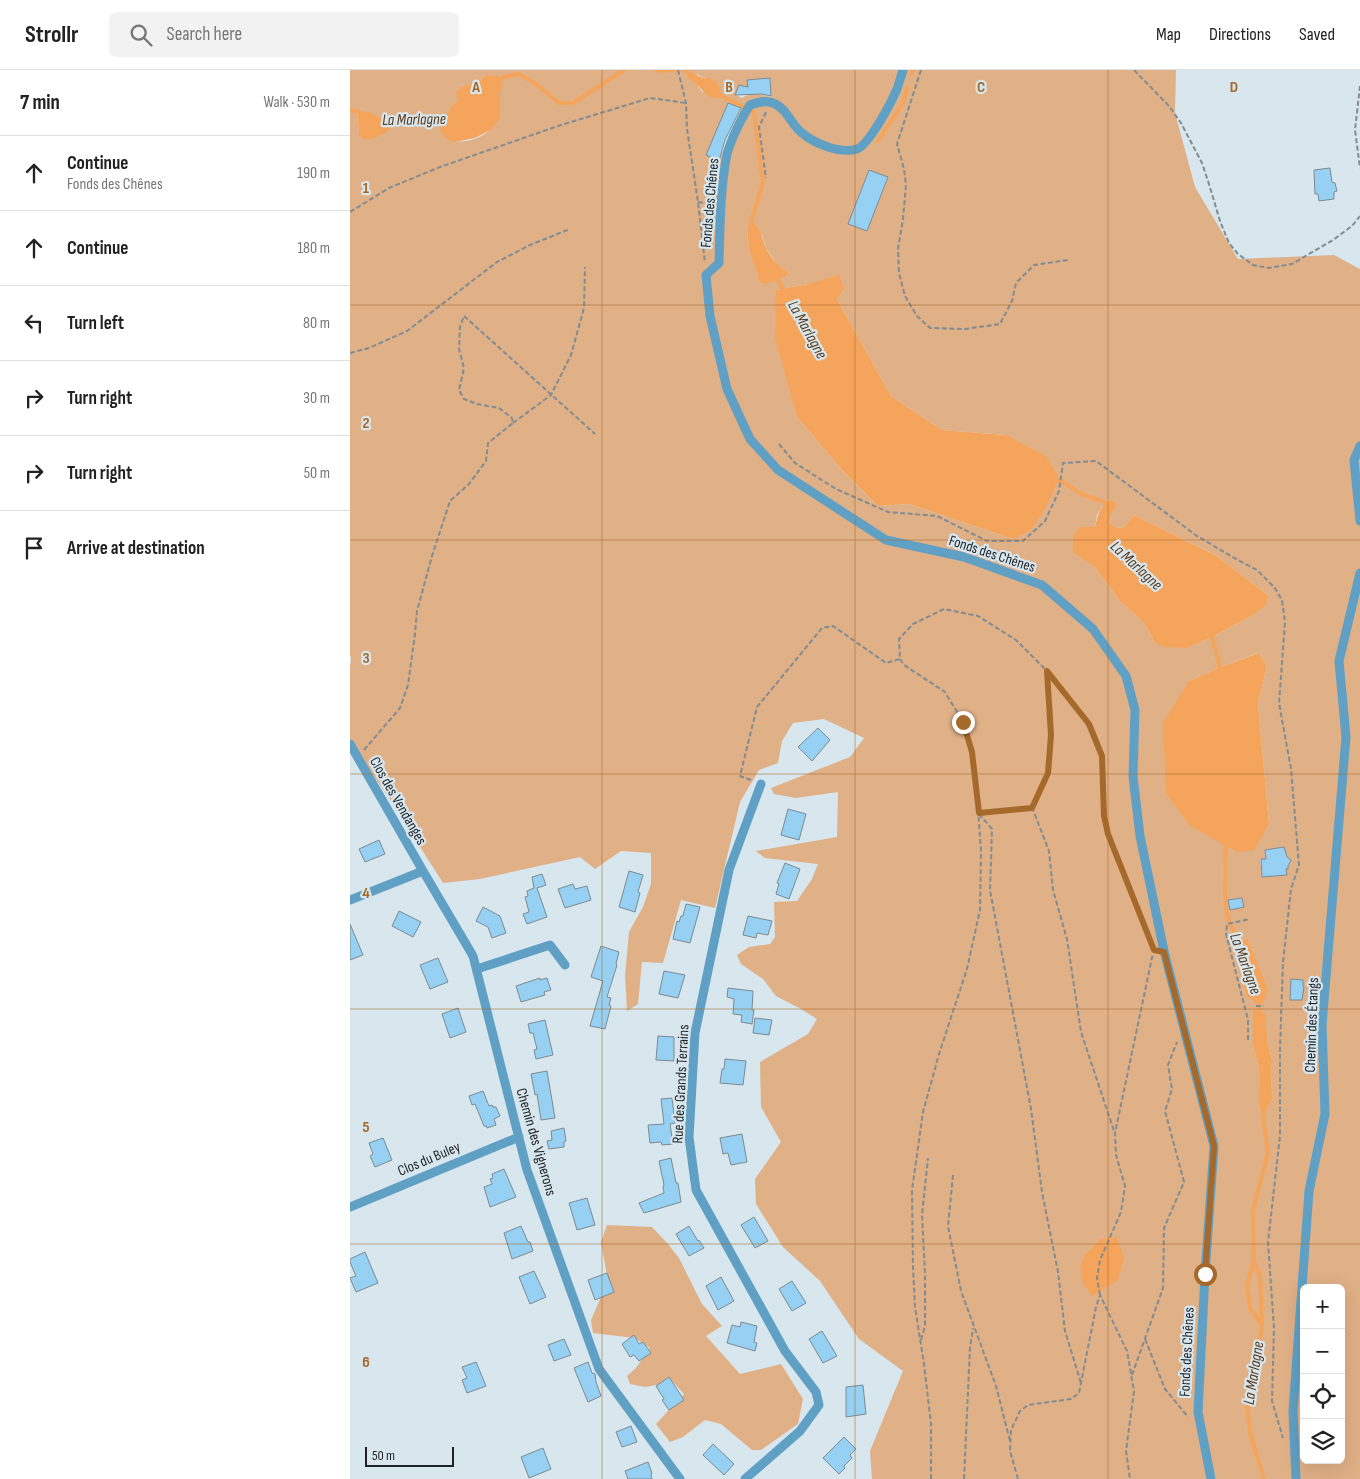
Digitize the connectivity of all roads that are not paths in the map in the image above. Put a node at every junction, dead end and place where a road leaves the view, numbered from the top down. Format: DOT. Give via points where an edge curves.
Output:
graph roads {
  1 [pos="903,70"];
  2 [pos="1360,446"];
  3 [pos="1360,521"];
  4 [pos="1360,574"];
  5 [pos="350,744"];
  6 [pos="761,784"];
  7 [pos="423,871"];
  8 [pos="350,900"];
  9 [pos="565,965"];
  10 [pos="477,969"];
  11 [pos="518,1137"];
  12 [pos="350,1207"];
  13 [pos="680,1479"];
  14 [pos="745,1479"];
  15 [pos="1211,1479"];
  16 [pos="1296,1479"];
  1 -- 15 [label="street, Fonds des Chênes" via="875,131 857,149 843,150 813,141 800,132 785,111 774,103 762,101 750,105 728,153 721,206 719,263 706,276 710,316 727,390 750,440 778,470 886,540 964,557 1042,585 1093,629 1126,676 1135,710 1133,776 1140,836 1164,952 1214,1146 1198,1412"];
  2 -- 3 [label="street" via="1354,460"];
  4 -- 16 [label="street, Chemin des Étangs" via="1339,661 1346,737 1322,1025 1325,1114 1309,1192 1292,1411"];
  5 -- 7 [label="street, Clos des Vendanges"];
  6 -- 14 [label="street, Rue des Grands Terrains" via="729,870 695,1034 689,1137 696,1190 785,1352 816,1392 819,1405 800,1431"];
  7 -- 8 [label="street"];
  7 -- 10 [label="street, Chemin des Vignerons" via="473,956"];
  9 -- 10 [label="street" via="550,945"];
  10 -- 11 [label="street, Chemin des Vignerons"];
  11 -- 12 [label="street, Clos du Buley"];
  11 -- 13 [label="street, Chemin des Vignerons" via="599,1369"];
}
